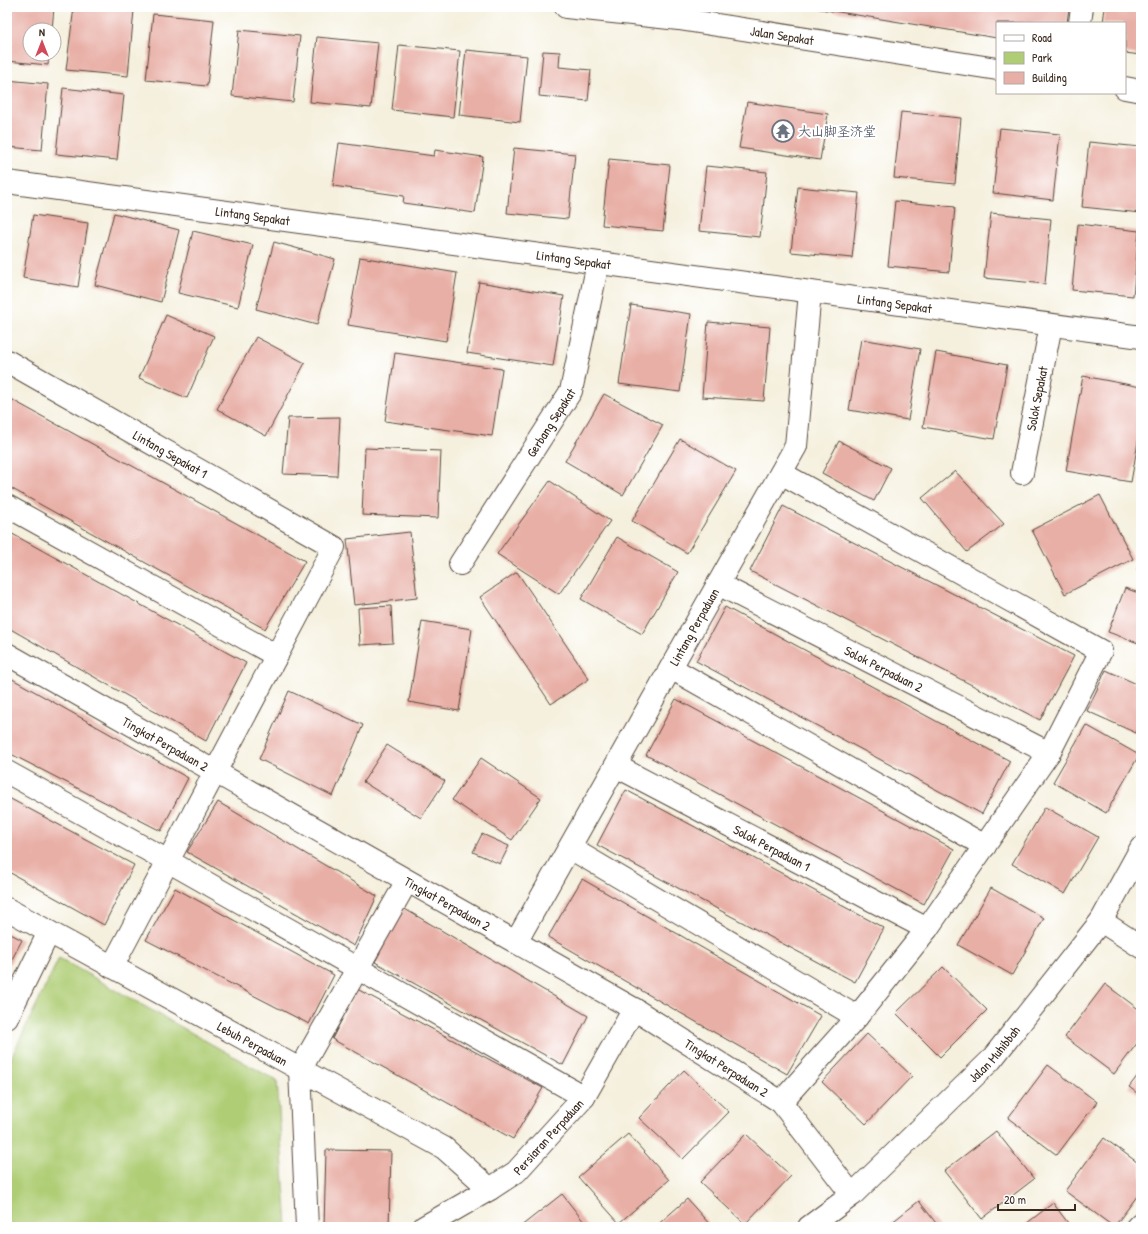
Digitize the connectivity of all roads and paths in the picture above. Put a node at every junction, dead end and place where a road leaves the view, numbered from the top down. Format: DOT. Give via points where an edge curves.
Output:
graph roads {
  1 [pos="566,7"];
  2 [pos="1082,7"];
  3 [pos="680,13"];
  4 [pos="1080,22"];
  5 [pos="996,69"];
  6 [pos="1126,88"];
  7 [pos="1141,91"];
  8 [pos="7,182"];
  9 [pos="598,263"];
  10 [pos="810,292"];
  11 [pos="1051,324"];
  12 [pos="1141,337"];
  13 [pos="7,361"];
  14 [pos="781,473"];
  15 [pos="1022,473"];
  16 [pos="7,506"];
  17 [pos="460,564"];
  18 [pos="718,584"];
  19 [pos="7,654"];
  20 [pos="276,656"];
  21 [pos="671,668"];
  22 [pos="1049,753"];
  23 [pos="616,766"];
  24 [pos="7,772"];
  25 [pos="215,772"];
  26 [pos="984,846"];
  27 [pos="570,848"];
  28 [pos="1141,848"];
  29 [pos="168,861"];
  30 [pos="407,881"];
  31 [pos="7,909"];
  32 [pos="1100,921"];
  33 [pos="927,929"];
  34 [pos="49,932"];
  35 [pos="516,942"];
  36 [pos="1141,946"];
  37 [pos="112,967"];
  38 [pos="357,968"];
  39 [pos="634,1009"];
  40 [pos="857,1017"];
  41 [pos="7,1018"];
  42 [pos="300,1070"];
  43 [pos="584,1097"];
  44 [pos="781,1102"];
  45 [pos="490,1189"];
  46 [pos="852,1195"];
  47 [pos="1141,1223"];
  48 [pos="307,1227"];
  49 [pos="424,1227"];
  50 [pos="809,1227"];
  51 [pos="1137,1227"];
  1 -- 3 [label="street, Jalan Sepakat"];
  2 -- 4 [label="street"];
  3 -- 5 [label="street, Jalan Sepakat"];
  6 -- 7 [label="street"];
  8 -- 9 [label="street, Lintang Sepakat"];
  9 -- 10 [label="street, Lintang Sepakat"];
  9 -- 17 [label="street, Gerbang Sepakat" via="571,391"];
  10 -- 11 [label="street, Lintang Sepakat"];
  10 -- 14 [label="street, Lintang Perpaduan" via="796,446"];
  11 -- 12 [label="street, Lintang Sepakat"];
  11 -- 15 [label="street, Solok Sepakat"];
  13 -- 20 [label="street, Lintang Sepakat 1" via="334,547"];
  14 -- 18 [label="street, Lintang Perpaduan"];
  14 -- 22 [label="street" via="1100,651"];
  16 -- 20 [label="street"];
  18 -- 21 [label="street, Lintang Perpaduan"];
  18 -- 22 [label="street, Solok Perpaduan 2"];
  19 -- 25 [label="street, Tingkat Perpaduan 2"];
  20 -- 25 [label="street"];
  21 -- 23 [label="street, Lintang Perpaduan"];
  21 -- 26 [label="street"];
  22 -- 26 [label="street"];
  23 -- 27 [label="street, Lintang Perpaduan"];
  23 -- 33 [label="street, Solok Perpaduan 1"];
  24 -- 29 [label="street"];
  25 -- 29 [label="street"];
  25 -- 30 [label="street, Tingkat Perpaduan 2"];
  26 -- 33 [label="street"];
  27 -- 35 [label="street, Lintang Perpaduan"];
  27 -- 40 [label="street"];
  28 -- 32 [label="street, Jalan Muhibbah"];
  29 -- 37 [label="street"];
  29 -- 38 [label="street"];
  30 -- 35 [label="street, Tingkat Perpaduan 2"];
  30 -- 38 [label="street"];
  31 -- 34 [label="street, Lebuh Perpaduan"];
  32 -- 36 [label="street"];
  32 -- 46 [label="street, Jalan Muhibbah" via="991,1060"];
  33 -- 40 [label="street"];
  34 -- 37 [label="street, Lebuh Perpaduan"];
  34 -- 41 [label="street"];
  35 -- 39 [label="street, Tingkat Perpaduan 2"];
  37 -- 42 [label="street, Lebuh Perpaduan"];
  38 -- 42 [label="street"];
  38 -- 43 [label="street"];
  39 -- 43 [label="street, Persiaran Perpaduan"];
  39 -- 44 [label="street, Tingkat Perpaduan 2"];
  40 -- 44 [label="street"];
  42 -- 45 [label="street, Lebuh Perpaduan" via="444,1148"];
  42 -- 48 [label="street"];
  43 -- 45 [label="street, Persiaran Perpaduan" via="516,1172"];
  44 -- 46 [label="street, Tingkat Perpaduan 2"];
  45 -- 49 [label="street, Persiaran Perpaduan"];
  46 -- 50 [label="street, Jalan Muhibbah"];
  47 -- 51 [label="street"];
}
